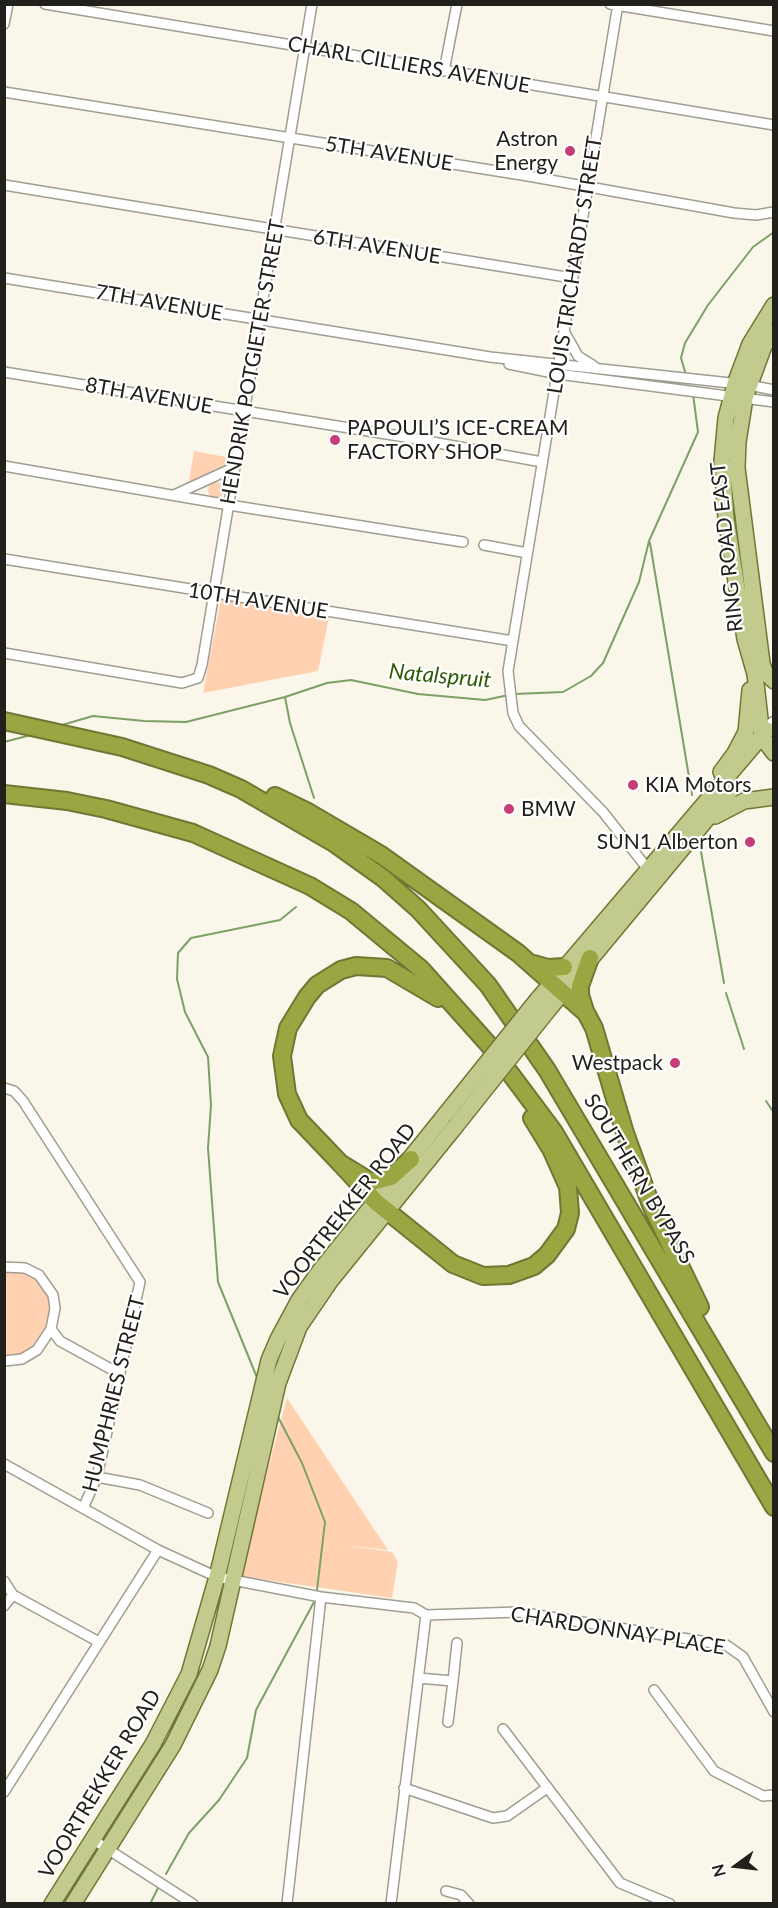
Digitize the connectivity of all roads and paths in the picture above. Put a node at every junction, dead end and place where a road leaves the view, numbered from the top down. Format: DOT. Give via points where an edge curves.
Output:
graph roads {
  1 [pos="8,4"];
  2 [pos="45,4"];
  3 [pos="312,4"];
  4 [pos="457,4"];
  5 [pos="615,5"];
  6 [pos="4,24"];
  7 [pos="774,31"];
  8 [pos="304,48"];
  9 [pos="444,71"];
  10 [pos="4,92"];
  11 [pos="603,97"];
  12 [pos="774,124"];
  13 [pos="290,138"];
  14 [pos="4,185"];
  15 [pos="588,187"];
  16 [pos="774,212"];
  17 [pos="275,230"];
  18 [pos="4,278"];
  19 [pos="572,278"];
  20 [pos="774,305"];
  21 [pos="260,320"];
  22 [pos="564,331"];
  23 [pos="774,332"];
  24 [pos="558,369"];
  25 [pos="602,369"];
  26 [pos="4,372"];
  27 [pos="774,390"];
  28 [pos="740,391"];
  29 [pos="774,402"];
  30 [pos="244,412"];
  31 [pos="542,462"];
  32 [pos="4,466"];
  33 [pos="235,467"];
  34 [pos="204,481"];
  35 [pos="174,495"];
  36 [pos="209,502"];
  37 [pos="229,505"];
  38 [pos="463,542"];
  39 [pos="484,545"];
  40 [pos="527,553"];
  41 [pos="4,559"];
  42 [pos="213,593"];
  43 [pos="745,639"];
  44 [pos="513,641"];
  45 [pos="4,653"];
  46 [pos="761,661"];
  47 [pos="774,681"];
  48 [pos="4,721"];
  49 [pos="771,736"];
  50 [pos="209,776"];
  51 [pos="4,794"];
  52 [pos="774,797"];
  53 [pos="704,799"];
  54 [pos="705,821"];
  55 [pos="648,867"];
  56 [pos="590,958"];
  57 [pos="528,961"];
  58 [pos="564,967"];
  59 [pos="558,986"];
  60 [pos="459,1011"];
  61 [pos="586,1013"];
  62 [pos="489,1045"];
  63 [pos="4,1088"];
  64 [pos="450,1121"];
  65 [pos="411,1159"];
  66 [pos="339,1163"];
  67 [pos="382,1207"];
  68 [pos="4,1267"];
  69 [pos="51,1329"];
  70 [pos="45,1341"];
  71 [pos="60,1341"];
  72 [pos="4,1361"];
  73 [pos="120,1374"];
  74 [pos="772,1451"];
  75 [pos="4,1464"];
  76 [pos="97,1477"];
  77 [pos="84,1506"];
  78 [pos="774,1507"];
  79 [pos="208,1513"];
  80 [pos="158,1550"];
  81 [pos="225,1579"];
  82 [pos="4,1581"];
  83 [pos="13,1595"];
  84 [pos="321,1597"];
  85 [pos="4,1606"];
  86 [pos="426,1616"];
  87 [pos="99,1642"];
  88 [pos="457,1643"];
  89 [pos="418,1678"];
  90 [pos="453,1681"];
  91 [pos="654,1690"];
  92 [pos="774,1712"];
  93 [pos="448,1722"];
  94 [pos="503,1729"];
  95 [pos="404,1788"];
  96 [pos="547,1788"];
  97 [pos="4,1792"];
  98 [pos="774,1795"];
  99 [pos="92,1839"];
  100 [pos="107,1849"];
  101 [pos="446,1892"];
  102 [pos="52,1904"];
  103 [pos="73,1904"];
  104 [pos="193,1904"];
  105 [pos="287,1904"];
  106 [pos="391,1904"];
  107 [pos="469,1904"];
  108 [pos="670,1904"];
  1 -- 6 [label="street"];
  2 -- 8 [label="street, CHARL CILLIERS AVENUE"];
  3 -- 8 [label="street, HENDRIK POTGIETER STREET"];
  4 -- 9 [label="street"];
  5 -- 7 [label="street"];
  5 -- 11 [label="street, LOUIS TRICHARDT STREET"];
  8 -- 9 [label="street, CHARL CILLIERS AVENUE"];
  8 -- 13 [label="street, HENDRIK POTGIETER STREET"];
  9 -- 11 [label="street, CHARL CILLIERS AVENUE"];
  10 -- 13 [label="street, 5TH AVENUE"];
  11 -- 12 [label="street, CHARL CILLIERS AVENUE"];
  11 -- 15 [label="street, LOUIS TRICHARDT STREET"];
  13 -- 15 [label="street, 5TH AVENUE"];
  13 -- 17 [label="street, HENDRIK POTGIETER STREET"];
  14 -- 17 [label="street, 6TH AVENUE"];
  15 -- 16 [label="street, 5TH AVENUE" via="734,213"];
  15 -- 19 [label="street, LOUIS TRICHARDT STREET"];
  17 -- 19 [label="street, 6TH AVENUE"];
  17 -- 21 [label="street, HENDRIK POTGIETER STREET"];
  18 -- 21 [label="street, 7TH AVENUE"];
  19 -- 22 [label="street, LOUIS TRICHARDT STREET"];
  20 -- 28 [label="main road, RING ROAD EAST" via="750,344"];
  21 -- 24 [label="street, 7TH AVENUE"];
  21 -- 30 [label="street, HENDRIK POTGIETER STREET"];
  22 -- 24 [label="street, LOUIS TRICHARDT STREET"];
  22 -- 25 [label="street" via="578,356"];
  23 -- 28 [label="main road, RING ROAD EAST"];
  24 -- 25 [label="street, 7TH AVENUE"];
  24 -- 28 [label="street, 7TH AVENUE" via="674,390"];
  24 -- 31 [label="street, LOUIS TRICHARDT STREET"];
  25 -- 28 [label="street, 7TH AVENUE" via="705,382"];
  26 -- 30 [label="street, 8TH AVENUE"];
  27 -- 28 [label="street"];
  28 -- 29 [label="street"];
  28 -- 43 [label="main road, RING ROAD EAST" via="724,436 723,488"];
  28 -- 46 [label="main road, RING ROAD EAST" via="737,468"];
  30 -- 31 [label="street, 8TH AVENUE"];
  30 -- 33 [label="street, HENDRIK POTGIETER STREET"];
  31 -- 40 [label="street, LOUIS TRICHARDT STREET"];
  32 -- 35 [label="street"];
  33 -- 34 [label="street"];
  33 -- 37 [label="street, HENDRIK POTGIETER STREET"];
  34 -- 35 [label="street"];
  34 -- 36 [label="street"];
  35 -- 36 [label="street"];
  36 -- 37 [label="street"];
  37 -- 38 [label="street"];
  37 -- 42 [label="street, HENDRIK POTGIETER STREET"];
  39 -- 40 [label="street"];
  40 -- 44 [label="street, LOUIS TRICHARDT STREET"];
  41 -- 42 [label="street, 10TH AVENUE"];
  42 -- 44 [label="street, 10TH AVENUE"];
  42 -- 45 [label="street, HENDRIK POTGIETER STREET" via="198,678 188,683"];
  43 -- 49 [label="main road, RING ROAD EAST"];
  43 -- 53 [label="main road" via="751,705 746,732"];
  44 -- 55 [label="street, LOUIS TRICHARDT STREET" via="508,675 513,713 523,730 578,785"];
  46 -- 47 [label="main road"];
  46 -- 49 [label="main road, RING ROAD EAST"];
  48 -- 50 [label="highway, SOUTHERN BYPASS" via="123,747"];
  49 -- 53 [label="main road, VOORTREKKER ROAD"];
  49 -- 54 [label="main road, VOORTREKKER ROAD"];
  50 -- 57 [label="highway" via="280,798 354,838"];
  50 -- 74 [label="highway, SOUTHERN BYPASS" via="284,812 383,878 418,909 488,985 547,1070"];
  51 -- 60 [label="highway" via="67,801 147,819 278,870 351,911 391,942"];
  52 -- 54 [label="main road" via="744,801"];
  53 -- 55 [label="main road, VOORTREKKER ROAD"];
  54 -- 56 [label="main road, VOORTREKKER ROAD"];
  55 -- 58 [label="main road, VOORTREKKER ROAD"];
  56 -- 59 [label="main road, VOORTREKKER ROAD"];
  56 -- 61 [label="highway" via="580,986"];
  57 -- 58 [label="highway" via="544,967"];
  57 -- 59 [label="highway"];
  58 -- 59 [label="main road, VOORTREKKER ROAD"];
  59 -- 61 [label="highway"];
  59 -- 64 [label="main road, VOORTREKKER ROAD, bridge"];
  60 -- 62 [label="highway"];
  60 -- 66 [label="highway" via="387,968 341,970 316,985 288,1028 282,1056 283,1076 299,1120"];
  61 -- 74 [label="highway" via="658,1223"];
  62 -- 67 [label="highway" via="551,1149 568,1187 570,1213 559,1242 524,1271 483,1276 453,1264"];
  62 -- 78 [label="highway" via="554,1132"];
  63 -- 73 [label="street, HUMPHRIES STREET" via="14,1091 23,1101 140,1279"];
  64 -- 65 [label="main road, VOORTREKKER ROAD"];
  64 -- 67 [label="main road, VOORTREKKER ROAD"];
  65 -- 66 [label="highway" via="391,1177 370,1182"];
  65 -- 67 [label="main road, VOORTREKKER ROAD"];
  66 -- 67 [label="highway"];
  67 -- 81 [label="main road, VOORTREKKER ROAD" via="307,1314 287,1354"];
  68 -- 69 [label="street" via="25,1268 46,1283 55,1308"];
  69 -- 70 [label="street"];
  69 -- 71 [label="street"];
  70 -- 71 [label="street"];
  70 -- 72 [label="street" via="22,1359"];
  71 -- 73 [label="street"];
  73 -- 76 [label="street, HUMPHRIES STREET"];
  75 -- 77 [label="street"];
  76 -- 77 [label="street, HUMPHRIES STREET"];
  76 -- 79 [label="street" via="140,1485"];
  77 -- 80 [label="street"];
  80 -- 81 [label="street"];
  80 -- 87 [label="street"];
  81 -- 84 [label="street"];
  81 -- 99 [label="main road, VOORTREKKER ROAD" via="172,1710"];
  81 -- 100 [label="main road, VOORTREKKER ROAD" via="218,1646 203,1686 173,1744"];
  82 -- 83 [label="street"];
  83 -- 85 [label="street"];
  83 -- 87 [label="street"];
  84 -- 86 [label="street" via="414,1608"];
  84 -- 105 [label="street"];
  86 -- 89 [label="street"];
  86 -- 92 [label="street, CHARDONNAY PLACE" via="519,1612 726,1645 743,1657"];
  87 -- 97 [label="street"];
  88 -- 90 [label="street"];
  89 -- 90 [label="street"];
  89 -- 95 [label="street"];
  90 -- 93 [label="street"];
  91 -- 98 [label="street" via="714,1771 763,1796"];
  94 -- 96 [label="street"];
  95 -- 96 [label="street" via="493,1818 507,1816"];
  95 -- 106 [label="street"];
  96 -- 108 [label="street" via="620,1883"];
  99 -- 100 [label="street"];
  99 -- 102 [label="main road, VOORTREKKER ROAD"];
  100 -- 103 [label="main road, VOORTREKKER ROAD"];
  100 -- 104 [label="street"];
  101 -- 107 [label="street" via="461,1895"];
}
